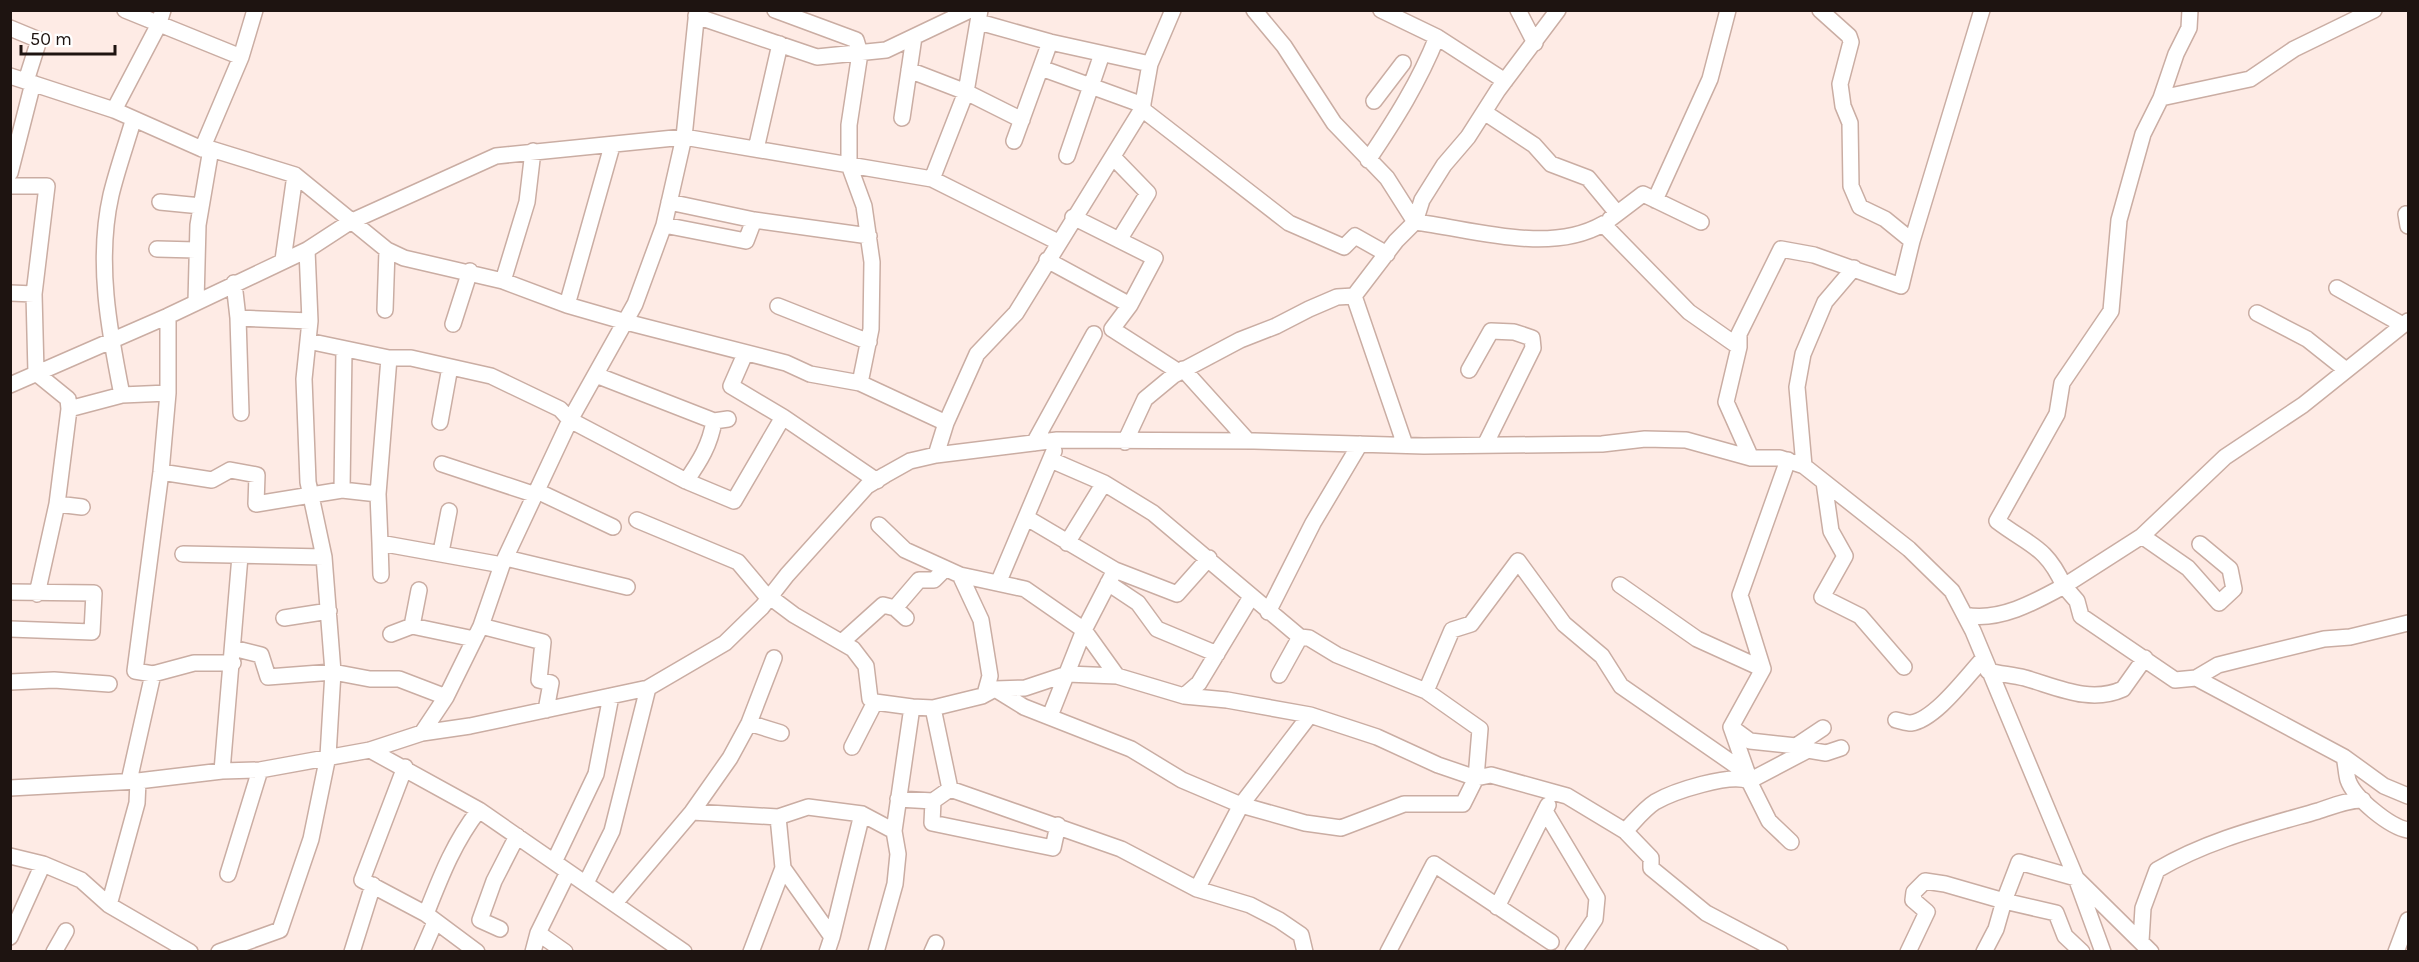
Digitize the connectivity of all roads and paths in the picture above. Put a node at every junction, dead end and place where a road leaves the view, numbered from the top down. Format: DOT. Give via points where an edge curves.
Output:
graph roads {
  1 [pos="125,10"];
  2 [pos="163,10"];
  3 [pos="255,10"];
  4 [pos="775,10"];
  5 [pos="1173,10"];
  6 [pos="1254,10"];
  7 [pos="1381,10"];
  8 [pos="1518,10"];
  9 [pos="1558,10"];
  10 [pos="1728,10"];
  11 [pos="1820,10"];
  12 [pos="1982,10"];
  13 [pos="2190,10"];
  14 [pos="2374,10"];
  15 [pos="697,13"];
  16 [pos="976,14"];
  17 [pos="158,26"];
  18 [pos="10,28"];
  19 [pos="914,37"];
  20 [pos="1437,37"];
  21 [pos="1050,42"];
  22 [pos="780,44"];
  23 [pos="1534,44"];
  24 [pos="860,53"];
  25 [pos="1102,54"];
  26 [pos="242,57"];
  27 [pos="1403,63"];
  28 [pos="1150,64"];
  29 [pos="1041,68"];
  30 [pos="909,70"];
  31 [pos="10,76"];
  32 [pos="1504,81"];
  33 [pos="30,82"];
  34 [pos="1091,85"];
  35 [pos="1384,88"];
  36 [pos="966,92"];
  37 [pos="2161,98"];
  38 [pos="1374,101"];
  39 [pos="1406,104"];
  40 [pos="1143,107"];
  41 [pos="114,110"];
  42 [pos="1484,112"];
  43 [pos="902,118"];
  44 [pos="133,120"];
  45 [pos="1022,120"];
  46 [pos="684,137"];
  47 [pos="1014,141"];
  48 [pos="612,146"];
  49 [pos="207,149"];
  50 [pos="756,149"];
  51 [pos="533,151"];
  52 [pos="1067,156"];
  53 [pos="1114,158"];
  54 [pos="1368,160"];
  55 [pos="849,165"];
  56 [pos="10,173"];
  57 [pos="295,175"];
  58 [pos="932,179"];
  59 [pos="10,186"];
  60 [pos="1655,200"];
  61 [pos="160,202"];
  62 [pos="669,202"];
  63 [pos="201,206"];
  64 [pos="1617,213"];
  65 [pos="1073,218"];
  66 [pos="754,220"];
  67 [pos="350,222"];
  68 [pos="1415,222"];
  69 [pos="1701,222"];
  70 [pos="1603,224"];
  71 [pos="664,225"];
  72 [pos="869,236"];
  73 [pos="1119,240"];
  74 [pos="1912,241"];
  75 [pos="1058,242"];
  76 [pos="158,249"];
  77 [pos="196,250"];
  78 [pos="307,250"];
  79 [pos="387,250"];
  80 [pos="1387,254"];
  81 [pos="283,260"];
  82 [pos="1047,260"];
  83 [pos="1854,268"];
  84 [pos="470,271"];
  85 [pos="503,281"];
  86 [pos="234,283"];
  87 [pos="2337,288"];
  88 [pos="10,292"];
  89 [pos="34,294"];
  90 [pos="1354,296"];
  91 [pos="196,302"];
  92 [pos="1130,304"];
  93 [pos="567,305"];
  94 [pos="778,306"];
  95 [pos="385,310"];
  96 [pos="2257,313"];
  97 [pos="168,316"];
  98 [pos="238,318"];
  99 [pos="310,321"];
  100 [pos="626,322"];
  101 [pos="2406,323"];
  102 [pos="453,324"];
  103 [pos="1094,334"];
  104 [pos="111,339"];
  105 [pos="308,341"];
  106 [pos="869,342"];
  107 [pos="1739,347"];
  108 [pos="344,350"];
  109 [pos="745,354"];
  110 [pos="389,358"];
  111 [pos="450,367"];
  112 [pos="1469,370"];
  113 [pos="2346,370"];
  114 [pos="1181,371"];
  115 [pos="36,373"];
  116 [pos="596,375"];
  117 [pos="860,383"];
  118 [pos="10,385"];
  119 [pos="168,393"];
  120 [pos="122,394"];
  121 [pos="69,409"];
  122 [pos="241,413"];
  123 [pos="783,417"];
  124 [pos="570,420"];
  125 [pos="440,422"];
  126 [pos="946,423"];
  127 [pos="1057,440"];
  128 [pos="1248,441"];
  129 [pos="1125,442"];
  130 [pos="1034,443"];
  131 [pos="1360,444"];
  132 [pos="1405,445"];
  133 [pos="1485,445"];
  134 [pos="936,455"];
  135 [pos="1751,458"];
  136 [pos="1051,460"];
  137 [pos="1788,460"];
  138 [pos="442,464"];
  139 [pos="1804,466"];
  140 [pos="161,472"];
  141 [pos="686,480"];
  142 [pos="877,481"];
  143 [pos="1824,482"];
  144 [pos="1104,483"];
  145 [pos="342,490"];
  146 [pos="537,493"];
  147 [pos="378,494"];
  148 [pos="311,495"];
  149 [pos="57,504"];
  150 [pos="82,507"];
  151 [pos="449,511"];
  152 [pos="1027,518"];
  153 [pos="638,520"];
  154 [pos="879,525"];
  155 [pos="613,527"];
  156 [pos="2142,536"];
  157 [pos="380,543"];
  158 [pos="1067,543"];
  159 [pos="2200,544"];
  160 [pos="441,552"];
  161 [pos="183,554"];
  162 [pos="240,556"];
  163 [pos="324,557"];
  164 [pos="1209,558"];
  165 [pos="504,562"];
  166 [pos="945,568"];
  167 [pos="381,575"];
  168 [pos="960,575"];
  169 [pos="1111,577"];
  170 [pos="999,581"];
  171 [pos="1620,585"];
  172 [pos="2064,586"];
  173 [pos="627,587"];
  174 [pos="419,590"];
  175 [pos="10,592"];
  176 [pos="37,594"];
  177 [pos="1251,597"];
  178 [pos="770,598"];
  179 [pos="328,611"];
  180 [pos="1268,612"];
  181 [pos="1965,615"];
  182 [pos="284,618"];
  183 [pos="2409,623"];
  184 [pos="412,626"];
  185 [pos="10,629"];
  186 [pos="1084,630"];
  187 [pos="478,632"];
  188 [pos="391,634"];
  189 [pos="1300,637"];
  190 [pos="843,641"];
  191 [pos="233,648"];
  192 [pos="1217,654"];
  193 [pos="774,658"];
  194 [pos="2145,658"];
  195 [pos="233,663"];
  196 [pos="1985,665"];
  197 [pos="1904,667"];
  198 [pos="1763,669"];
  199 [pos="333,672"];
  200 [pos="153,674"];
  201 [pos="1067,674"];
  202 [pos="1279,675"];
  203 [pos="1117,676"];
  204 [pos="2196,678"];
  205 [pos="10,682"];
  206 [pos="109,684"];
  207 [pos="648,688"];
  208 [pos="1426,691"];
  209 [pos="990,692"];
  210 [pos="611,696"];
  211 [pos="1184,696"];
  212 [pos="446,697"];
  213 [pos="875,702"];
  214 [pos="912,706"];
  215 [pos="933,708"];
  216 [pos="546,710"];
  217 [pos="1310,715"];
  218 [pos="1050,716"];
  219 [pos="1896,720"];
  220 [pos="749,723"];
  221 [pos="1731,727"];
  222 [pos="1823,728"];
  223 [pos="422,733"];
  224 [pos="781,733"];
  225 [pos="852,747"];
  226 [pos="1840,747"];
  227 [pos="1802,748"];
  228 [pos="370,750"];
  229 [pos="328,756"];
  230 [pos="2344,757"];
  231 [pos="405,767"];
  232 [pos="260,770"];
  233 [pos="222,771"];
  234 [pos="1749,777"];
  235 [pos="1476,778"];
  236 [pos="133,781"];
  237 [pos="10,788"];
  238 [pos="950,789"];
  239 [pos="1555,793"];
  240 [pos="2409,796"];
  241 [pos="898,799"];
  242 [pos="2363,800"];
  243 [pos="933,801"];
  244 [pos="1241,805"];
  245 [pos="479,810"];
  246 [pos="1545,811"];
  247 [pos="692,813"];
  248 [pos="862,814"];
  249 [pos="778,817"];
  250 [pos="1058,825"];
  251 [pos="2409,830"];
  252 [pos="894,831"];
  253 [pos="1625,831"];
  254 [pos="517,836"];
  255 [pos="1791,842"];
  256 [pos="10,856"];
  257 [pos="554,862"];
  258 [pos="43,864"];
  259 [pos="783,868"];
  260 [pos="568,872"];
  261 [pos="228,874"];
  262 [pos="2076,878"];
  263 [pos="586,883"];
  264 [pos="373,885"];
  265 [pos="1197,889"];
  266 [pos="2004,901"];
  267 [pos="615,903"];
  268 [pos="109,905"];
  269 [pos="1497,907"];
  270 [pos="430,918"];
  271 [pos="2409,920"];
  272 [pos="500,929"];
  273 [pos="66,931"];
  274 [pos="538,933"];
  275 [pos="10,937"];
  276 [pos="1551,942"];
  277 [pos="829,944"];
  278 [pos="2146,946"];
  279 [pos="54,951"];
  280 [pos="188,951"];
  281 [pos="219,951"];
  282 [pos="352,951"];
  283 [pos="422,951"];
  284 [pos="477,951"];
  285 [pos="533,951"];
  286 [pos="565,951"];
  287 [pos="684,951"];
  288 [pos="751,951"];
  289 [pos="876,951"];
  290 [pos="1305,951"];
  291 [pos="1388,951"];
  292 [pos="1574,951"];
  293 [pos="1780,951"];
  294 [pos="1908,951"];
  295 [pos="1984,951"];
  296 [pos="2082,951"];
  297 [pos="2103,951"];
  298 [pos="2396,951"];
  1 -- 17 [label="street"];
  2 -- 17 [label="street"];
  3 -- 26 [label="street"];
  4 -- 24 [label="street" via="856,40"];
  5 -- 28 [label="street"];
  6 -- 54 [label="street" via="1284,46 1334,123"];
  7 -- 20 [label="street"];
  8 -- 23 [label="street"];
  9 -- 23 [label="street"];
  10 -- 60 [label="street" via="1710,79"];
  11 -- 74 [label="street" via="1851,42 1840,84 1850,123 1851,186 1860,207 1885,219"];
  12 -- 74 [label="street"];
  13 -- 37 [label="street" via="2189,28"];
  14 -- 37 [label="street" via="2294,49 2250,79"];
  15 -- 22 [label="street"];
  15 -- 46 [label="street"];
  16 -- 19 [label="street"];
  16 -- 21 [label="street"];
  16 -- 36 [label="street"];
  17 -- 26 [label="street"];
  17 -- 41 [label="street"];
  18 -- 33 [label="street" via="39,40"];
  19 -- 24 [label="street" via="886,50"];
  19 -- 30 [label="street"];
  20 -- 32 [label="street"];
  20 -- 39 [label="street"];
  21 -- 25 [label="street"];
  21 -- 29 [label="street"];
  22 -- 24 [label="street" via="818,57"];
  22 -- 50 [label="street"];
  23 -- 32 [label="street"];
  24 -- 55 [label="street" via="849,125"];
  25 -- 28 [label="street"];
  25 -- 34 [label="street"];
  26 -- 49 [label="street"];
  27 -- 35 [label="street"];
  28 -- 40 [label="street"];
  29 -- 34 [label="street"];
  29 -- 45 [label="street"];
  30 -- 36 [label="street"];
  30 -- 43 [label="street"];
  31 -- 33 [label="street"];
  32 -- 42 [label="street"];
  33 -- 41 [label="street"];
  33 -- 56 [label="street"];
  34 -- 40 [label="street"];
  34 -- 52 [label="street"];
  35 -- 38 [label="street"];
  35 -- 39 [label="street"];
  36 -- 45 [label="street"];
  36 -- 58 [label="street"];
  37 -- 172 [label="street" via="2143,134 2119,220 2111,311 2062,382 2057,414 1996,521 2032,543 2054,563"];
  39 -- 54 [label="street"];
  40 -- 53 [label="street"];
  40 -- 80 [label="street" via="1289,223 1344,247 1356,236"];
  41 -- 44 [label="street"];
  42 -- 64 [label="street" via="1534,145 1551,164 1588,178"];
  42 -- 68 [label="street" via="1422,200"];
  44 -- 49 [label="street"];
  44 -- 104 [label="street" via="111,197 105,255"];
  45 -- 47 [label="street"];
  46 -- 48 [label="street"];
  46 -- 50 [label="street"];
  46 -- 62 [label="street"];
  48 -- 51 [label="street"];
  48 -- 93 [label="street"];
  49 -- 57 [label="street"];
  49 -- 63 [label="street"];
  50 -- 55 [label="street"];
  51 -- 67 [label="street" via="496,156"];
  51 -- 85 [label="street" via="527,202"];
  53 -- 65 [label="street"];
  53 -- 73 [label="street" via="1148,193"];
  54 -- 68 [label="street" via="1387,178"];
  55 -- 58 [label="street"];
  55 -- 72 [label="street" via="864,206"];
  57 -- 67 [label="street"];
  57 -- 81 [label="street"];
  58 -- 75 [label="street"];
  59 -- 89 [label="street" via="47,186"];
  60 -- 64 [label="street" via="1642,194"];
  60 -- 69 [label="street"];
  61 -- 63 [label="street"];
  62 -- 66 [label="street"];
  62 -- 71 [label="street"];
  63 -- 77 [label="street"];
  64 -- 70 [label="street"];
  65 -- 73 [label="street"];
  65 -- 75 [label="street"];
  66 -- 71 [label="street" via="746,241"];
  66 -- 72 [label="street"];
  67 -- 78 [label="street"];
  67 -- 79 [label="street"];
  68 -- 70 [label="street" via="1537,240 1574,236"];
  68 -- 80 [label="street"];
  70 -- 107 [label="street" via="1689,312"];
  71 -- 100 [label="street"];
  72 -- 106 [label="street"];
  73 -- 92 [label="street" via="1155,258"];
  74 -- 83 [label="street" via="1901,286"];
  75 -- 82 [label="street"];
  76 -- 77 [label="street"];
  77 -- 91 [label="street"];
  78 -- 81 [label="street"];
  78 -- 99 [label="street"];
  79 -- 84 [label="street" via="404,258"];
  79 -- 95 [label="street"];
  80 -- 90 [label="street"];
  81 -- 86 [label="street"];
  82 -- 92 [label="street"];
  82 -- 126 [label="street" via="1016,313 977,354"];
  83 -- 107 [label="street" via="1781,249 1739,334"];
  83 -- 139 [label="street" via="1824,302 1803,354 1797,387"];
  84 -- 85 [label="street"];
  84 -- 102 [label="street"];
  85 -- 93 [label="street"];
  86 -- 91 [label="street"];
  86 -- 98 [label="street"];
  87 -- 101 [label="street"];
  88 -- 89 [label="street"];
  89 -- 115 [label="street"];
  90 -- 114 [label="street" via="1337,297 1318,305"];
  90 -- 132 [label="street"];
  91 -- 97 [label="street"];
  92 -- 114 [label="street" via="1112,329"];
  93 -- 100 [label="street"];
  94 -- 106 [label="street"];
  96 -- 113 [label="street" via="2307,339"];
  97 -- 104 [label="street"];
  97 -- 119 [label="street"];
  98 -- 99 [label="street"];
  98 -- 122 [label="street"];
  99 -- 105 [label="street"];
  100 -- 109 [label="street"];
  100 -- 116 [label="street"];
  101 -- 113 [label="street"];
  103 -- 130 [label="street"];
  104 -- 115 [label="street"];
  104 -- 120 [label="street"];
  105 -- 108 [label="street"];
  105 -- 148 [label="street" via="304,379"];
  106 -- 117 [label="street"];
  107 -- 135 [label="street" via="1726,402"];
  108 -- 110 [label="street"];
  108 -- 145 [label="street"];
  109 -- 117 [label="street" via="786,363 810,374"];
  109 -- 123 [label="street" via="731,386"];
  110 -- 111 [label="street" via="411,358"];
  110 -- 147 [label="street"];
  111 -- 124 [label="street" via="491,376 560,409"];
  111 -- 125 [label="street"];
  112 -- 133 [label="street" via="1491,332 1514,332 1533,338 1533,348"];
  113 -- 156 [label="street" via="2303,405 2225,457"];
  114 -- 128 [label="street"];
  114 -- 129 [label="street" via="1145,399"];
  115 -- 118 [label="street"];
  115 -- 121 [label="street" via="68,399"];
  116 -- 124 [label="street"];
  116 -- 141 [label="street" via="721,420 702,459"];
  117 -- 126 [label="street"];
  119 -- 120 [label="street"];
  119 -- 140 [label="street"];
  120 -- 121 [label="street"];
  121 -- 149 [label="street"];
  123 -- 141 [label="street" via="734,501"];
  123 -- 142 [label="street"];
  124 -- 141 [label="street"];
  124 -- 146 [label="street"];
  126 -- 134 [label="street"];
  127 -- 129 [label="street"];
  127 -- 130 [label="street"];
  127 -- 136 [label="street"];
  128 -- 129 [label="street"];
  128 -- 131 [label="street"];
  130 -- 134 [label="street"];
  131 -- 132 [label="street"];
  131 -- 180 [label="street" via="1312,523"];
  132 -- 133 [label="street"];
  133 -- 135 [label="street" via="1686,440"];
  134 -- 142 [label="street" via="910,461"];
  135 -- 137 [label="street"];
  136 -- 144 [label="street"];
  136 -- 152 [label="street"];
  137 -- 139 [label="street"];
  137 -- 198 [label="street" via="1740,595"];
  138 -- 146 [label="street"];
  139 -- 143 [label="street"];
  140 -- 148 [label="street" via="212,480 230,470 257,475 256,504"];
  140 -- 200 [label="street" via="135,671"];
  142 -- 178 [label="street" via="867,486"];
  143 -- 181 [label="street" via="1909,549 1953,591"];
  143 -- 197 [label="street" via="1831,531 1845,556 1822,597 1860,616"];
  144 -- 158 [label="street"];
  144 -- 164 [label="street" via="1153,513"];
  145 -- 147 [label="street"];
  145 -- 148 [label="street"];
  146 -- 155 [label="street"];
  146 -- 165 [label="street"];
  147 -- 157 [label="street"];
  148 -- 163 [label="street"];
  149 -- 150 [label="street"];
  149 -- 176 [label="street"];
  151 -- 160 [label="street"];
  152 -- 158 [label="street"];
  152 -- 170 [label="street"];
  153 -- 178 [label="street" via="738,562"];
  154 -- 166 [label="street" via="905,550"];
  156 -- 159 [label="street" via="2188,568 2219,603 2234,590 2230,569"];
  156 -- 172 [label="street"];
  157 -- 160 [label="street"];
  157 -- 167 [label="street"];
  158 -- 169 [label="street"];
  160 -- 165 [label="street"];
  161 -- 162 [label="street"];
  162 -- 163 [label="street"];
  162 -- 191 [label="street"];
  163 -- 179 [label="street"];
  164 -- 169 [label="street" via="1177,594"];
  164 -- 177 [label="street"];
  165 -- 173 [label="street"];
  165 -- 187 [label="street"];
  166 -- 168 [label="street"];
  166 -- 190 [label="street" via="934,580 919,580 900,613 883,605"];
  168 -- 170 [label="street"];
  168 -- 209 [label="street" via="981,620"];
  169 -- 186 [label="street"];
  169 -- 192 [label="street" via="1157,629"];
  170 -- 186 [label="street" via="1025,589"];
  171 -- 198 [label="street" via="1697,639"];
  172 -- 181 [label="street" via="2007,612 1983,619"];
  172 -- 194 [label="street" via="2077,601 2081,616"];
  174 -- 184 [label="street"];
  175 -- 176 [label="street"];
  176 -- 185 [label="street" via="94,593 92,632"];
  177 -- 180 [label="street"];
  177 -- 192 [label="street"];
  178 -- 190 [label="street"];
  178 -- 207 [label="street" via="725,643"];
  179 -- 182 [label="street"];
  179 -- 199 [label="street"];
  180 -- 189 [label="street"];
  181 -- 196 [label="street"];
  183 -- 204 [label="street" via="2218,665"];
  184 -- 187 [label="street"];
  184 -- 188 [label="street"];
  186 -- 201 [label="street"];
  186 -- 203 [label="street"];
  187 -- 212 [label="street"];
  187 -- 216 [label="street" via="543,642 539,680 551,683"];
  189 -- 202 [label="street"];
  189 -- 208 [label="street"];
  190 -- 213 [label="street" via="866,666 870,699"];
  191 -- 195 [label="street"];
  191 -- 199 [label="street" via="261,655 268,677"];
  192 -- 211 [label="street" via="1199,683"];
  193 -- 220 [label="street"];
  194 -- 196 [label="street" via="2123,689 2100,695 2055,690"];
  194 -- 204 [label="street" via="2175,680"];
  195 -- 200 [label="street" via="194,663"];
  195 -- 233 [label="street"];
  196 -- 219 [label="street" via="1923,718 1911,723"];
  196 -- 262 [label="street"];
  198 -- 221 [label="street"];
  199 -- 212 [label="street" via="370,679 399,679"];
  199 -- 229 [label="street"];
  200 -- 236 [label="street"];
  201 -- 203 [label="street"];
  201 -- 209 [label="street" via="1025,688"];
  201 -- 218 [label="street"];
  203 -- 211 [label="street"];
  204 -- 230 [label="street"];
  205 -- 206 [label="street"];
  207 -- 210 [label="street"];
  207 -- 263 [label="street" via="612,831"];
  208 -- 234 [label="street" via="1452,630 1471,624 1518,561 1564,624 1602,656 1621,686"];
  208 -- 235 [label="street" via="1480,729"];
  209 -- 215 [label="street"];
  209 -- 218 [label="street"];
  210 -- 216 [label="street"];
  210 -- 257 [label="street" via="596,774"];
  211 -- 217 [label="street"];
  212 -- 223 [label="street"];
  213 -- 214 [label="street"];
  213 -- 225 [label="street"];
  214 -- 215 [label="street"];
  214 -- 241 [label="street"];
  215 -- 238 [label="street"];
  216 -- 223 [label="street"];
  217 -- 235 [label="street" via="1377,737"];
  217 -- 244 [label="street"];
  218 -- 244 [label="street" via="1131,749 1182,780"];
  220 -- 224 [label="street"];
  220 -- 247 [label="street"];
  221 -- 227 [label="street" via="1750,741"];
  221 -- 234 [label="street"];
  222 -- 227 [label="street"];
  223 -- 228 [label="street"];
  226 -- 227 [label="street" via="1826,753"];
  227 -- 234 [label="street"];
  228 -- 229 [label="street"];
  228 -- 231 [label="street"];
  229 -- 232 [label="street"];
  229 -- 281 [label="street" via="311,839 280,930"];
  230 -- 240 [label="street" via="2384,786"];
  230 -- 242 [label="street" via="2349,782"];
  231 -- 245 [label="street"];
  231 -- 264 [label="street" via="362,880"];
  232 -- 233 [label="street"];
  232 -- 261 [label="street"];
  233 -- 236 [label="street"];
  234 -- 253 [label="street" via="1711,782 1655,802"];
  234 -- 255 [label="street" via="1769,821"];
  235 -- 239 [label="street" via="1491,775"];
  235 -- 244 [label="street" via="1463,804 1404,804 1341,828 1305,823"];
  236 -- 237 [label="street"];
  236 -- 268 [label="street" via="137,803"];
  238 -- 243 [label="street"];
  238 -- 250 [label="street"];
  239 -- 246 [label="street"];
  239 -- 253 [label="street" via="1567,796"];
  241 -- 243 [label="street"];
  241 -- 252 [label="street"];
  242 -- 251 [label="street" via="2367,807 2400,829"];
  242 -- 278 [label="street" via="2351,800 2211,842 2157,870 2143,908"];
  243 -- 250 [label="street" via="932,823 1053,848"];
  244 -- 265 [label="street"];
  245 -- 254 [label="street"];
  245 -- 270 [label="street" via="448,857"];
  246 -- 269 [label="street"];
  246 -- 292 [label="street" via="1597,898 1595,919"];
  247 -- 249 [label="street"];
  247 -- 267 [label="street"];
  248 -- 249 [label="street" via="808,807"];
  248 -- 252 [label="street"];
  248 -- 277 [label="street"];
  249 -- 259 [label="street"];
  250 -- 265 [label="street" via="1121,849"];
  252 -- 289 [label="street" via="898,854 895,884"];
  253 -- 293 [label="street" via="1651,858 1652,868 1707,914"];
  254 -- 257 [label="street"];
  254 -- 272 [label="street" via="480,920"];
  256 -- 258 [label="street"];
  257 -- 260 [label="street"];
  258 -- 268 [label="street" via="81,880"];
  258 -- 275 [label="street"];
  259 -- 277 [label="street"];
  259 -- 288 [label="street"];
  260 -- 263 [label="street"];
  260 -- 274 [label="street"];
  262 -- 266 [label="street" via="2019,862"];
  262 -- 278 [label="street"];
  262 -- 297 [label="street"];
  263 -- 267 [label="street"];
  264 -- 270 [label="street"];
  264 -- 282 [label="street"];
  265 -- 290 [label="street" via="1250,905 1280,920 1301,935"];
  266 -- 294 [label="street" via="1925,881 1914,892 1913,900 1927,912"];
  266 -- 295 [label="street"];
  266 -- 296 [label="street" via="2056,913 2065,936"];
  267 -- 287 [label="street"];
  268 -- 280 [label="street"];
  269 -- 276 [label="street"];
  269 -- 291 [label="street" via="1434,864"];
  270 -- 283 [label="street"];
  270 -- 284 [label="street"];
  271 -- 298 [label="street"];
  273 -- 279 [label="street"];
  274 -- 285 [label="street"];
  274 -- 286 [label="street"];
}
